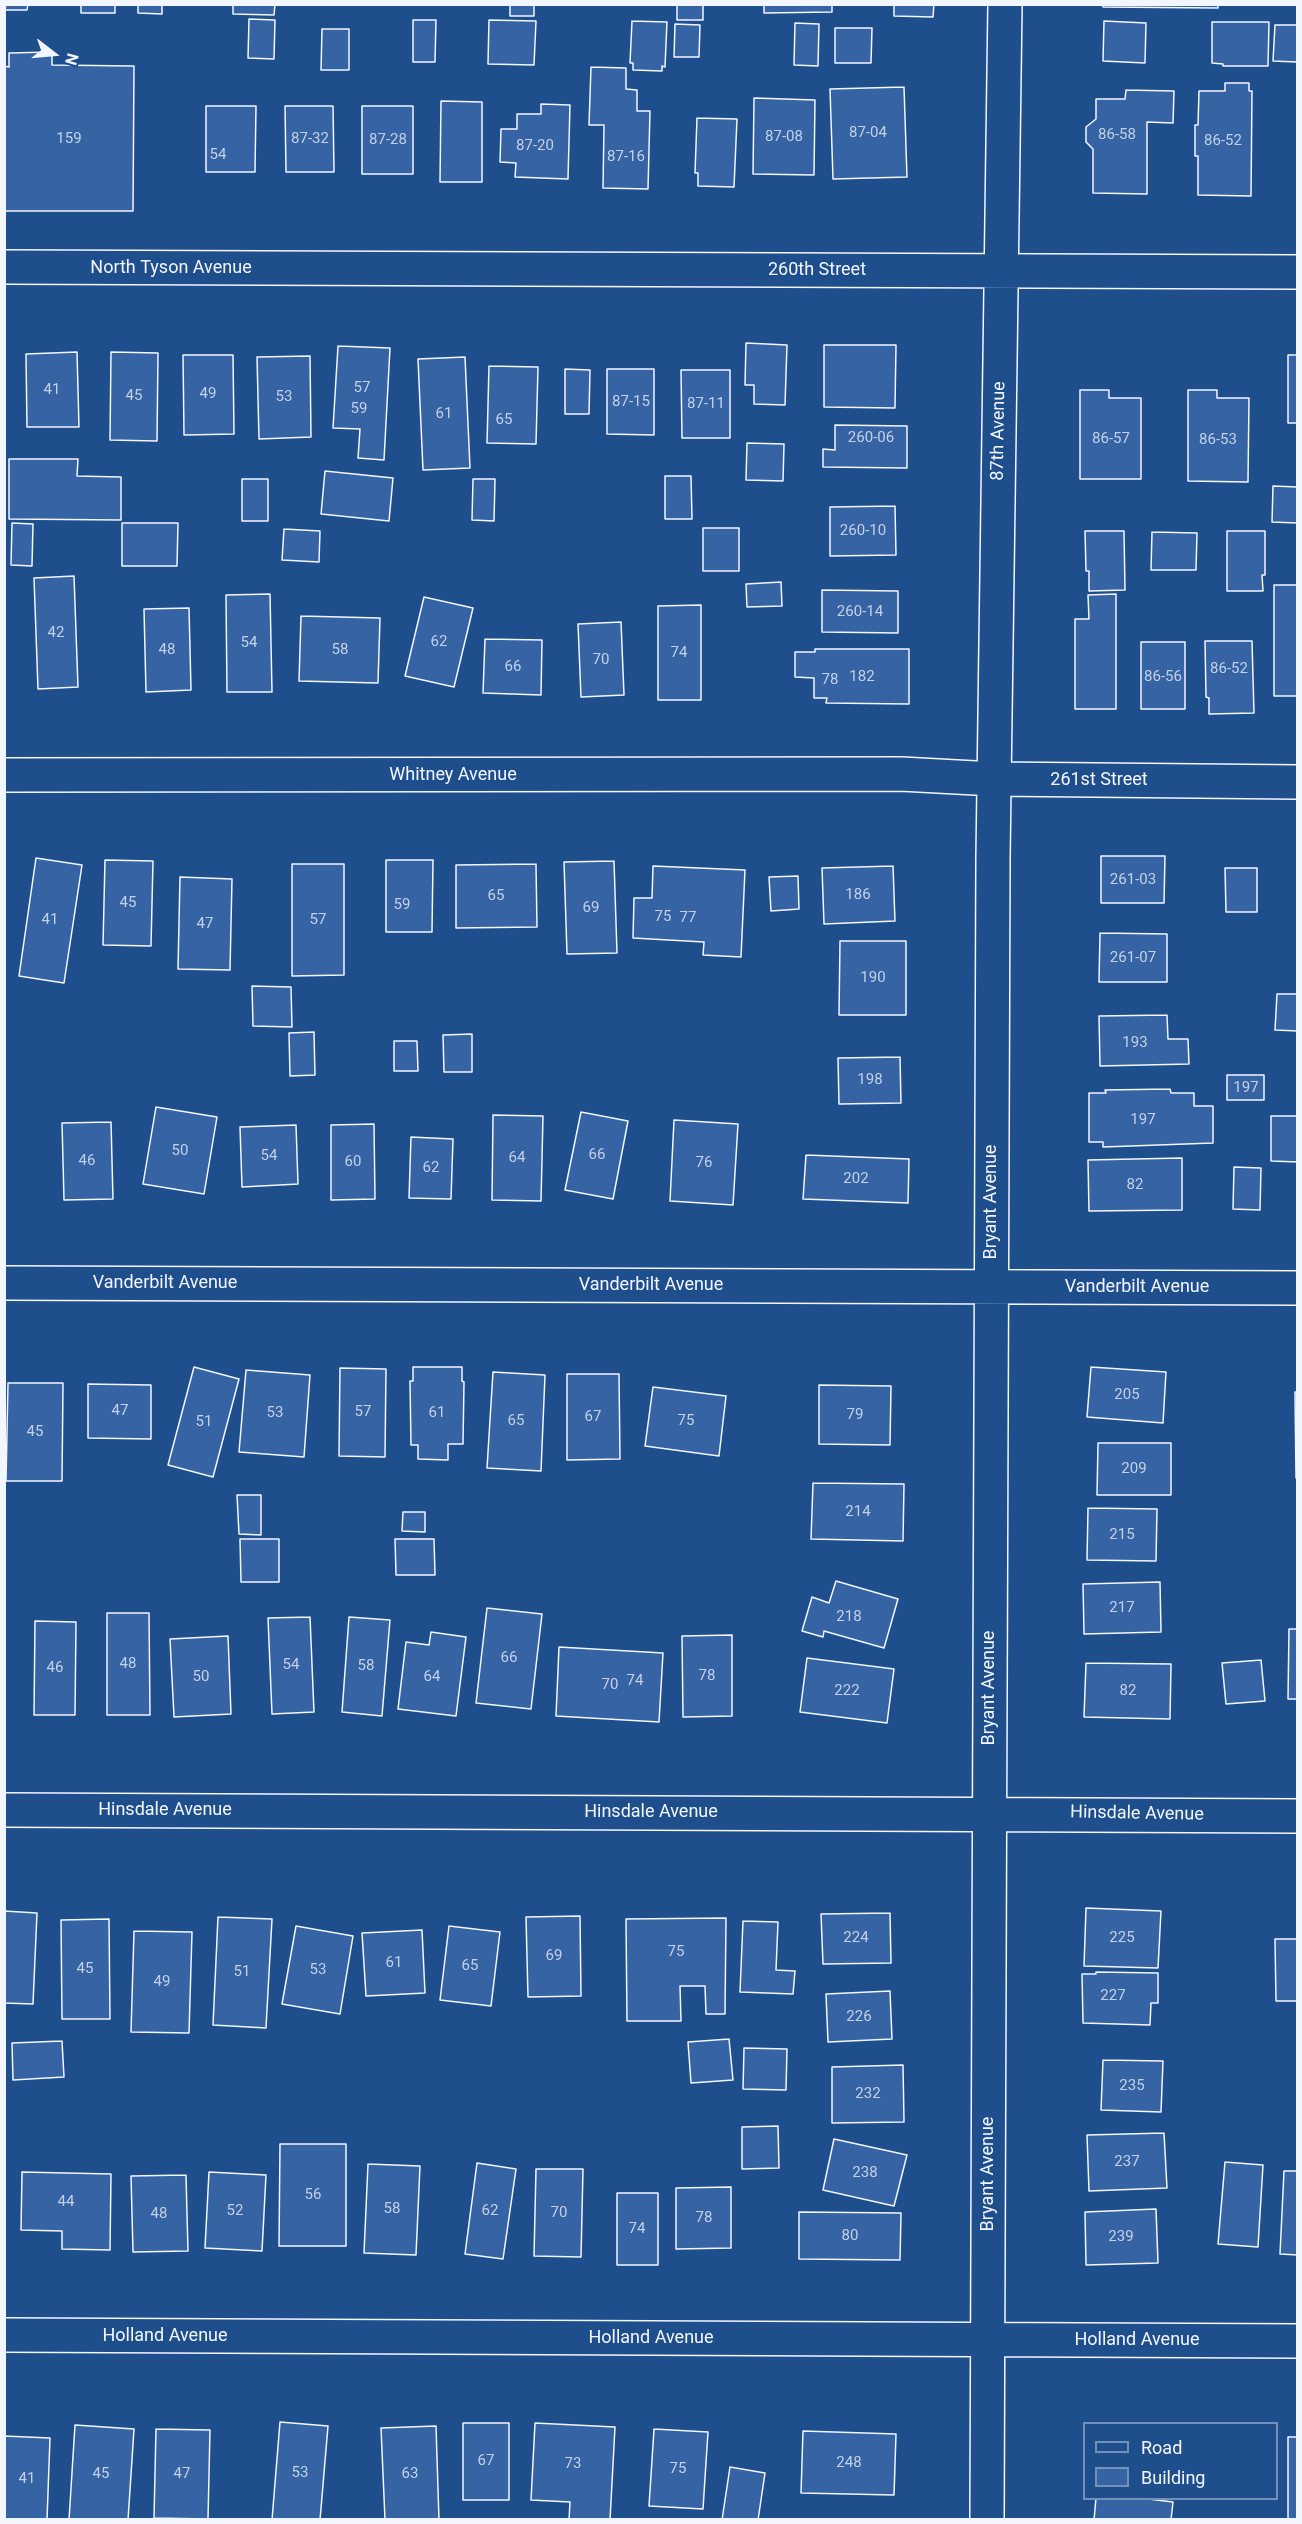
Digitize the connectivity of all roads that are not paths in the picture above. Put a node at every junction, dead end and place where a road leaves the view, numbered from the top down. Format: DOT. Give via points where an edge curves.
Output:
graph roads {
  1 [pos="1005,4"];
  2 [pos="4,267"];
  3 [pos="337,268"];
  4 [pos="1001,271"];
  5 [pos="1298,272"];
  6 [pos="901,774"];
  7 [pos="4,775"];
  8 [pos="994,779"];
  9 [pos="1298,782"];
  10 [pos="993,857"];
  11 [pos="4,1283"];
  12 [pos="990,1287"];
  13 [pos="1298,1288"];
  14 [pos="4,1810"];
  15 [pos="989,1813"];
  16 [pos="1298,1816"];
  17 [pos="4,2335"];
  18 [pos="988,2339"];
  19 [pos="1298,2341"];
  20 [pos="987,2520"];
  1 -- 4 [label="street, 87th Avenue"];
  2 -- 3 [label="street, North Tyson Avenue"];
  3 -- 4 [label="street, 260th Street"];
  4 -- 5 [label="street, 260th Street"];
  4 -- 8 [label="street, 87th Avenue"];
  6 -- 7 [label="street, Whitney Avenue"];
  6 -- 8 [label="street, 261st Street"];
  8 -- 9 [label="street, 261st Street"];
  8 -- 10 [label="street, 87th Avenue"];
  10 -- 12 [label="street, Bryant Avenue"];
  11 -- 12 [label="street, Vanderbilt Avenue"];
  12 -- 13 [label="street, Vanderbilt Avenue"];
  12 -- 15 [label="street, Bryant Avenue"];
  14 -- 15 [label="street, Hinsdale Avenue"];
  15 -- 16 [label="street, Hinsdale Avenue"];
  15 -- 18 [label="street, Bryant Avenue"];
  17 -- 18 [label="street, Holland Avenue"];
  18 -- 19 [label="street, Holland Avenue"];
  18 -- 20 [label="street, Bryant Avenue"];
}
